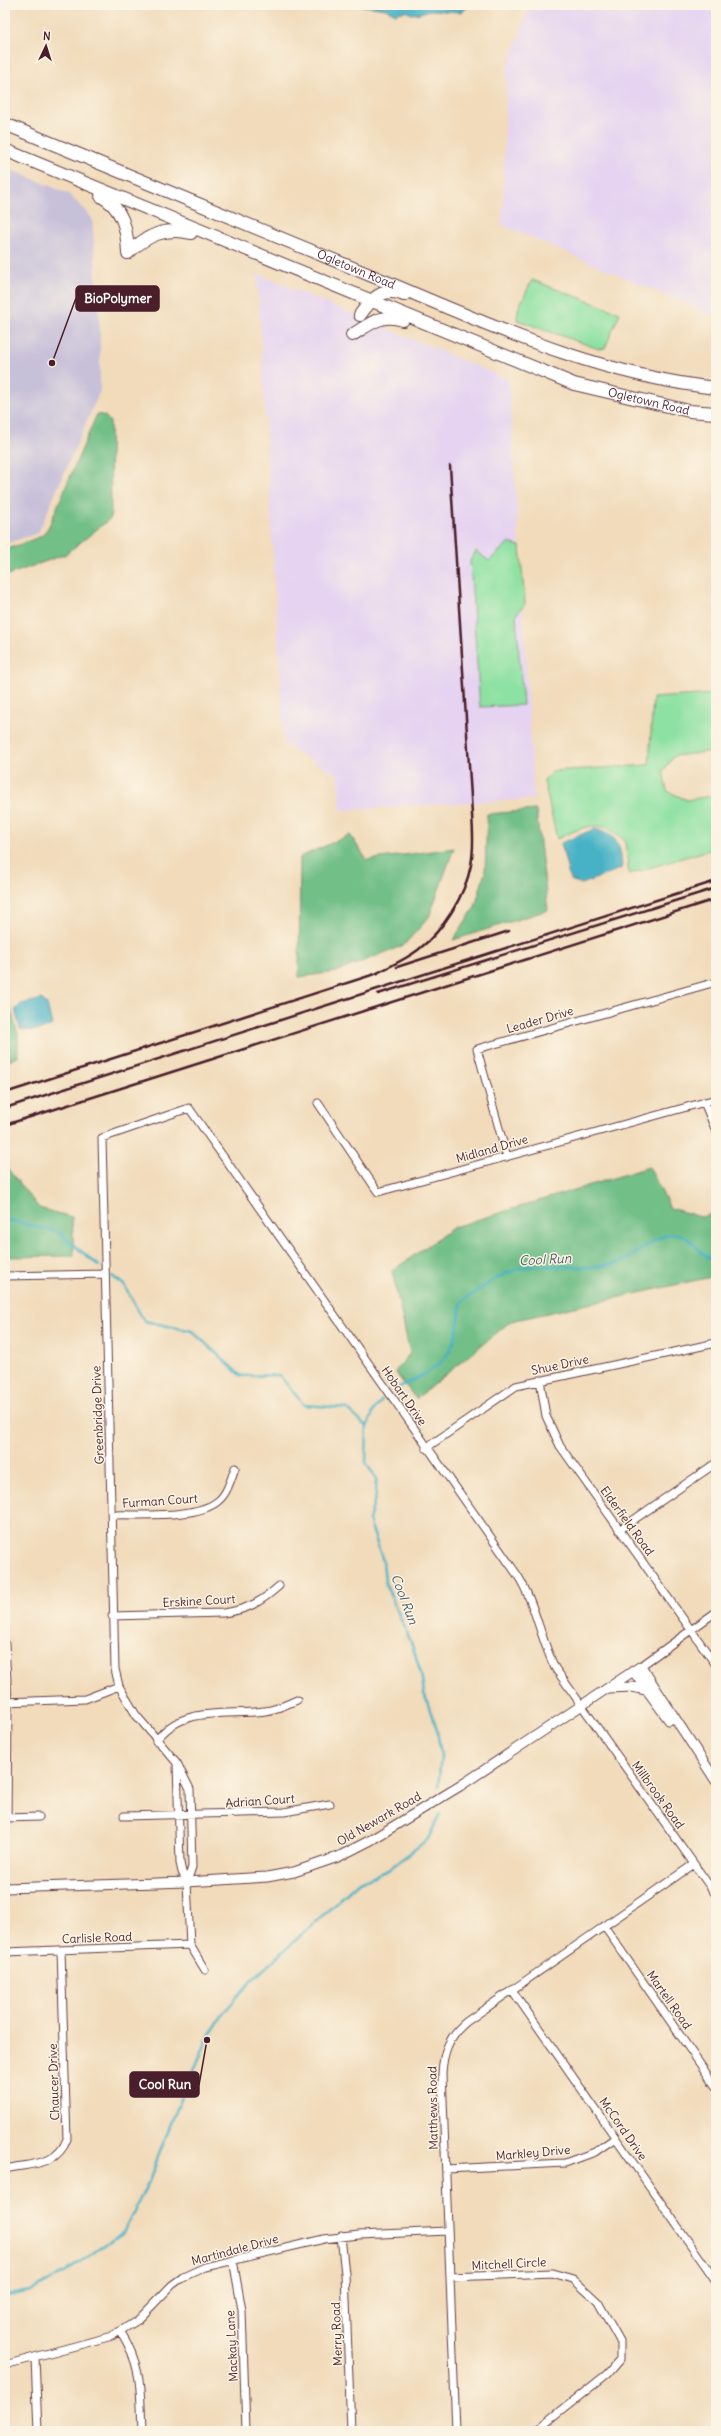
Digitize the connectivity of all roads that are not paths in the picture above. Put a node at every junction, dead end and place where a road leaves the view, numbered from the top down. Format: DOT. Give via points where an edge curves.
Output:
graph roads {
  1 [pos="5,124"];
  2 [pos="5,150"];
  3 [pos="84,183"];
  4 [pos="215,237"];
  5 [pos="370,300"];
  6 [pos="360,315"];
  7 [pos="486,323"];
  8 [pos="440,330"];
  9 [pos="352,335"];
  10 [pos="716,388"];
  11 [pos="716,413"];
  12 [pos="716,982"];
  13 [pos="716,1098"];
  14 [pos="704,1102"];
  15 [pos="318,1103"];
  16 [pos="189,1108"];
  17 [pos="716,1131"];
  18 [pos="507,1157"];
  19 [pos="105,1274"];
  20 [pos="5,1276"];
  21 [pos="716,1343"];
  22 [pos="540,1380"];
  23 [pos="426,1448"];
  24 [pos="716,1463"];
  25 [pos="235,1468"];
  26 [pos="112,1515"];
  27 [pos="620,1530"];
  28 [pos="279,1586"];
  29 [pos="716,1612"];
  30 [pos="112,1616"];
  31 [pos="691,1630"];
  32 [pos="5,1644"];
  33 [pos="716,1665"];
  34 [pos="637,1668"];
  35 [pos="119,1686"];
  36 [pos="609,1688"];
  37 [pos="646,1690"];
  38 [pos="297,1700"];
  39 [pos="6,1702"];
  40 [pos="581,1707"];
  41 [pos="156,1740"];
  42 [pos="693,1748"];
  43 [pos="177,1763"];
  44 [pos="716,1781"];
  45 [pos="330,1804"];
  46 [pos="124,1816"];
  47 [pos="180,1816"];
  48 [pos="191,1816"];
  49 [pos="39,1817"];
  50 [pos="6,1818"];
  51 [pos="694,1864"];
  52 [pos="187,1882"];
  53 [pos="5,1888"];
  54 [pos="716,1895"];
  55 [pos="604,1926"];
  56 [pos="190,1946"];
  57 [pos="61,1950"];
  58 [pos="5,1952"];
  59 [pos="205,1970"];
  60 [pos="512,1990"];
  61 [pos="716,2087"];
  62 [pos="615,2138"];
  63 [pos="5,2169"];
  64 [pos="446,2169"];
  65 [pos="448,2231"];
  66 [pos="341,2236"];
  67 [pos="233,2260"];
  68 [pos="450,2278"];
  69 [pos="716,2281"];
  70 [pos="121,2332"];
  71 [pos="35,2358"];
  72 [pos="5,2365"];
  73 [pos="38,2431"];
  74 [pos="142,2431"];
  75 [pos="246,2431"];
  76 [pos="351,2431"];
  77 [pos="456,2431"];
  78 [pos="533,2431"];
  1 -- 7 [label="main road, Ogletown Road"];
  2 -- 3 [label="main road, Ogletown Road"];
  3 -- 4 [label="main road, Ogletown Road"];
  3 -- 4 [label="main road" via="118,209 127,236 128,253 141,240 164,231 178,230"];
  4 -- 5 [label="main road, Ogletown Road"];
  5 -- 6 [label="main road"];
  5 -- 7 [label="main road" via="379,294 398,293 455,317"];
  5 -- 8 [label="main road, Ogletown Road"];
  7 -- 10 [label="main road, Ogletown Road" via="606,367 672,382"];
  8 -- 9 [label="main road" via="392,317 382,317"];
  8 -- 11 [label="main road, Ogletown Road" via="574,384 689,412"];
  12 -- 18 [label="street, Leader Drive" via="476,1049"];
  13 -- 14 [label="street, Midland Drive"];
  14 -- 17 [label="street"];
  14 -- 18 [label="street, Midland Drive"];
  15 -- 18 [label="street, Midland Drive" via="378,1192"];
  16 -- 19 [label="street, Greenbridge Drive" via="102,1138"];
  16 -- 23 [label="street, Hobart Drive"];
  19 -- 20 [label="street"];
  19 -- 26 [label="street, Greenbridge Drive"];
  21 -- 22 [label="street, Shue Drive"];
  22 -- 23 [label="street, Shue Drive" via="506,1392"];
  22 -- 27 [label="street, Elderfield Road" via="546,1416 560,1446"];
  23 -- 40 [label="street, Hobart Drive" via="526,1590 546,1650"];
  24 -- 27 [label="street"];
  25 -- 26 [label="street, Furman Court" via="219,1501 201,1510"];
  26 -- 30 [label="street, Greenbridge Drive"];
  27 -- 31 [label="street, Elderfield Road"];
  28 -- 30 [label="street, Erskine Court" via="265,1599 241,1610 223,1613"];
  29 -- 31 [label="street"];
  30 -- 35 [label="street, Greenbridge Drive" via="115,1669"];
  31 -- 33 [label="street, Elderfield Road"];
  31 -- 34 [label="street"];
  32 -- 39 [label="street"];
  34 -- 36 [label="street, Old Newark Road"];
  34 -- 37 [label="street"];
  34 -- 42 [label="street"];
  35 -- 39 [label="street" via="85,1699"];
  35 -- 41 [label="street, Greenbridge Drive" via="136,1715"];
  36 -- 37 [label="street" via="632,1687"];
  36 -- 40 [label="street, Old Newark Road"];
  37 -- 42 [label="street"];
  38 -- 41 [label="street" via="266,1711 186,1718 163,1730"];
  39 -- 50 [label="street"];
  40 -- 51 [label="street, Millbrook Road"];
  40 -- 52 [label="street, Old Newark Road" via="372,1840 338,1857 294,1872 267,1877"];
  41 -- 43 [label="street, Greenbridge Drive"];
  42 -- 44 [label="street"];
  43 -- 47 [label="street"];
  43 -- 48 [label="street, Greenbridge Drive" via="190,1789"];
  45 -- 48 [label="street, Adrian Court" via="284,1812"];
  46 -- 47 [label="street, Adrian Court"];
  47 -- 48 [label="street, Adrian Court"];
  47 -- 52 [label="street" via="180,1863"];
  48 -- 52 [label="street, Greenbridge Drive" via="192,1867"];
  49 -- 50 [label="street"];
  51 -- 54 [label="street, Millbrook Road"];
  51 -- 55 [label="street, Matthews Road"];
  52 -- 53 [label="street, Old Newark Road"];
  52 -- 56 [label="street"];
  55 -- 60 [label="street, Matthews Road"];
  55 -- 61 [label="street, Martell Road"];
  56 -- 57 [label="street, Carlisle Road"];
  56 -- 59 [label="street"];
  57 -- 58 [label="street, Carlisle Road"];
  57 -- 63 [label="street, Chaucer Drive" via="67,2139 60,2152 48,2162"];
  60 -- 62 [label="street, McCord Drive"];
  60 -- 64 [label="street, Matthews Road" via="459,2027 446,2048 442,2074"];
  62 -- 64 [label="street, Markley Drive" via="590,2155 566,2163"];
  62 -- 69 [label="street, McCord Drive"];
  64 -- 65 [label="street, Matthews Road"];
  65 -- 66 [label="street, Martindale Drive"];
  65 -- 68 [label="street, Matthews Road"];
  66 -- 67 [label="street, Martindale Drive"];
  66 -- 76 [label="street, Merry Road" via="345,2274"];
  67 -- 70 [label="street, Martindale Drive" via="205,2267 183,2278 162,2294 138,2320"];
  67 -- 75 [label="street, Mackay Lane" via="242,2310"];
  68 -- 77 [label="street, Matthews Road"];
  68 -- 78 [label="street, Mitchell Circle" via="552,2273 574,2279 598,2302 620,2341 620,2359 607,2374"];
  70 -- 71 [label="street, Martindale Drive" via="100,2341"];
  70 -- 74 [label="street" via="133,2351 139,2369"];
  71 -- 72 [label="street, Martindale Drive"];
  71 -- 73 [label="street"];
}
